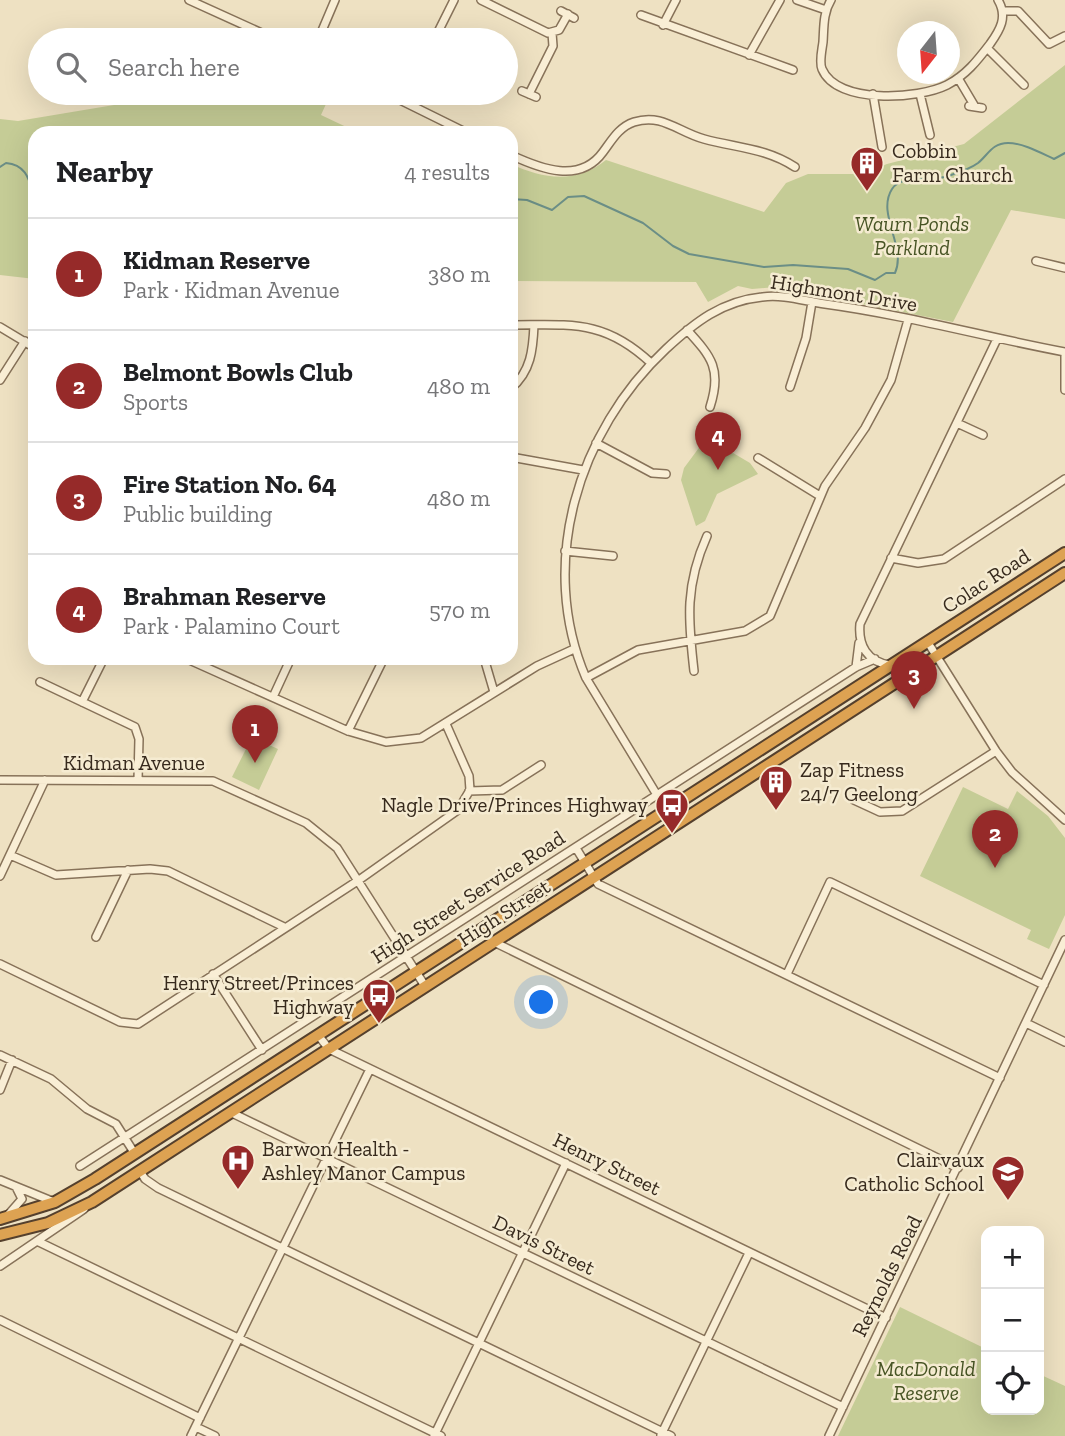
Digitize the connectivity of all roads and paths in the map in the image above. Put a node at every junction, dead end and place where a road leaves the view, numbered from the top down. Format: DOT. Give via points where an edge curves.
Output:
graph roads {
  1 [pos="189,0"];
  2 [pos="335,0"];
  3 [pos="454,0"];
  4 [pos="481,0"];
  5 [pos="676,0"];
  6 [pos="780,0"];
  7 [pos="797,0"];
  8 [pos="831,0"];
  9 [pos="998,0"];
  10 [pos="826,10"];
  11 [pos="1003,12"];
  12 [pos="568,14"];
  13 [pos="641,15"];
  14 [pos="663,25"];
  15 [pos="251,28"];
  16 [pos="323,28"];
  17 [pos="440,28"];
  18 [pos="552,33"];
  19 [pos="1065,36"];
  20 [pos="987,48"];
  21 [pos="749,55"];
  22 [pos="793,69"];
  23 [pos="960,75"];
  24 [pos="944,84"];
  25 [pos="960,84"];
  26 [pos="1024,85"];
  27 [pos="529,94"];
  28 [pos="873,94"];
  29 [pos="920,94"];
  30 [pos="410,105"];
  31 [pos="975,106"];
  32 [pos="453,126"];
  33 [pos="930,135"];
  34 [pos="884,145"];
  35 [pos="518,158"];
  36 [pos="795,167"];
  37 [pos="1036,261"];
  38 [pos="1065,268"];
  39 [pos="812,302"];
  40 [pos="908,320"];
  41 [pos="518,325"];
  42 [pos="534,325"];
  43 [pos="0,327"];
  44 [pos="687,330"];
  45 [pos="997,339"];
  46 [pos="25,341"];
  47 [pos="28,343"];
  48 [pos="1065,354"];
  49 [pos="650,363"];
  50 [pos="0,380"];
  51 [pos="518,382"];
  52 [pos="790,387"];
  53 [pos="1065,390"];
  54 [pos="710,407"];
  55 [pos="957,423"];
  56 [pos="983,435"];
  57 [pos="596,443"];
  58 [pos="518,458"];
  59 [pos="758,458"];
  60 [pos="583,470"];
  61 [pos="666,474"];
  62 [pos="1065,479"];
  63 [pos="820,496"];
  64 [pos="707,537"];
  65 [pos="565,551"];
  66 [pos="1065,552"];
  67 [pos="612,556"];
  68 [pos="891,558"];
  69 [pos="1065,573"];
  70 [pos="690,640"];
  71 [pos="859,640"];
  72 [pos="927,641"];
  73 [pos="574,649"];
  74 [pos="936,656"];
  75 [pos="875,659"];
  76 [pos="100,665"];
  77 [pos="204,665"];
  78 [pos="288,665"];
  79 [pos="381,665"];
  80 [pos="486,665"];
  81 [pos="890,665"];
  82 [pos="856,667"];
  83 [pos="694,671"];
  84 [pos="586,678"];
  85 [pos="40,682"];
  86 [pos="495,692"];
  87 [pos="273,696"];
  88 [pos="82,702"];
  89 [pos="446,724"];
  90 [pos="348,731"];
  91 [pos="996,751"];
  92 [pos="541,765"];
  93 [pos="0,780"];
  94 [pos="45,780"];
  95 [pos="138,780"];
  96 [pos="469,791"];
  97 [pos="657,795"];
  98 [pos="854,800"];
  99 [pos="1065,820"];
  100 [pos="576,848"];
  101 [pos="10,855"];
  102 [pos="584,862"];
  103 [pos="128,870"];
  104 [pos="0,876"];
  105 [pos="594,878"];
  106 [pos="359,880"];
  107 [pos="284,927"];
  108 [pos="96,937"];
  109 [pos="1065,940"];
  110 [pos="494,942"];
  111 [pos="407,956"];
  112 [pos="0,964"];
  113 [pos="416,971"];
  114 [pos="214,974"];
  115 [pos="786,974"];
  116 [pos="1044,985"];
  117 [pos="425,986"];
  118 [pos="1026,1023"];
  119 [pos="318,1035"];
  120 [pos="1065,1042"];
  121 [pos="329,1049"];
  122 [pos="262,1050"];
  123 [pos="0,1055"];
  124 [pos="12,1060"];
  125 [pos="370,1069"];
  126 [pos="1000,1078"];
  127 [pos="0,1090"];
  128 [pos="230,1112"];
  129 [pos="126,1138"];
  130 [pos="135,1154"];
  131 [pos="326,1158"];
  132 [pos="566,1163"];
  133 [pos="80,1166"];
  134 [pos="958,1168"];
  135 [pos="140,1171"];
  136 [pos="0,1181"];
  137 [pos="17,1188"];
  138 [pos="55,1202"];
  139 [pos="92,1202"];
  140 [pos="2,1218"];
  141 [pos="0,1235"];
  142 [pos="39,1242"];
  143 [pos="282,1248"];
  144 [pos="749,1252"];
  145 [pos="522,1254"];
  146 [pos="0,1266"];
  147 [pos="886,1318"];
  148 [pos="0,1320"];
  149 [pos="239,1338"];
  150 [pos="706,1341"];
  151 [pos="480,1343"];
  152 [pos="843,1407"];
  153 [pos="200,1418"];
  154 [pos="196,1427"];
  155 [pos="661,1434"];
  156 [pos="437,1435"];
  157 [pos="191,1436"];
  158 [pos="215,1436"];
  159 [pos="671,1436"];
  160 [pos="829,1436"];
  1 -- 15 [label="street"];
  2 -- 16 [label="street"];
  3 -- 17 [label="street"];
  4 -- 18 [label="street"];
  5 -- 14 [label="street"];
  6 -- 21 [label="street"];
  7 -- 10 [label="street"];
  8 -- 10 [label="street"];
  9 -- 11 [label="street"];
  10 -- 28 [label="street" via="823,71 848,91"];
  11 -- 19 [label="street" via="1018,11 1049,44"];
  11 -- 20 [label="street" via="1000,30"];
  12 -- 18 [label="street" via="560,29"];
  13 -- 14 [label="street"];
  14 -- 21 [label="street"];
  18 -- 27 [label="street" via="552,46"];
  20 -- 23 [label="street"];
  20 -- 26 [label="street"];
  21 -- 22 [label="street"];
  24 -- 29 [label="street"];
  25 -- 31 [label="street"];
  28 -- 29 [label="street"];
  28 -- 34 [label="street"];
  29 -- 33 [label="street"];
  30 -- 32 [label="street"];
  35 -- 36 [label="street" via="546,170 581,169 601,155 622,128 653,119 707,140 769,152"];
  37 -- 38 [label="street"];
  39 -- 40 [label="street, Highmont Drive"];
  39 -- 44 [label="street, Highmont Drive" via="784,297 749,299 718,308"];
  39 -- 52 [label="street"];
  40 -- 45 [label="street, Highmont Drive"];
  40 -- 63 [label="street" via="891,380"];
  41 -- 42 [label="street"];
  42 -- 49 [label="street" via="604,331 625,341"];
  42 -- 51 [label="street" via="528,365"];
  43 -- 46 [label="street"];
  44 -- 49 [label="street, Highmont Drive"];
  44 -- 54 [label="street" via="715,370"];
  45 -- 48 [label="street, Highmont Drive"];
  45 -- 55 [label="street"];
  46 -- 47 [label="street"];
  46 -- 50 [label="street"];
  48 -- 53 [label="street"];
  49 -- 57 [label="street, Highmont Drive" via="622,398"];
  55 -- 56 [label="street"];
  55 -- 68 [label="street"];
  57 -- 60 [label="street, Highmont Drive"];
  57 -- 61 [label="street" via="652,473"];
  58 -- 60 [label="street"];
  59 -- 63 [label="street"];
  60 -- 65 [label="street, Highmont Drive"];
  62 -- 68 [label="street" via="944,559 918,563"];
  63 -- 70 [label="street" via="770,616 745,631"];
  64 -- 70 [label="street" via="690,584"];
  65 -- 67 [label="street"];
  65 -- 73 [label="street, Highmont Drive"];
  66 -- 72 [label="highway, Colac Road"];
  68 -- 71 [label="street" via="863,616"];
  69 -- 74 [label="highway, Colac Road"];
  70 -- 83 [label="street"];
  70 -- 84 [label="street" via="638,650"];
  71 -- 75 [label="street"];
  71 -- 82 [label="street"];
  72 -- 74 [label="street"];
  72 -- 81 [label="highway, High Street"];
  73 -- 84 [label="street, Highmont Drive"];
  73 -- 86 [label="street"];
  74 -- 91 [label="street"];
  74 -- 105 [label="highway, High Street"];
  75 -- 81 [label="street"];
  75 -- 82 [label="street, High Street Service Road"];
  76 -- 88 [label="street"];
  77 -- 87 [label="street" via="232,682"];
  78 -- 87 [label="street"];
  79 -- 90 [label="street"];
  80 -- 86 [label="street"];
  81 -- 102 [label="highway, High Street"];
  82 -- 97 [label="street, High Street Service Road"];
  84 -- 97 [label="street, Highmont Drive"];
  85 -- 88 [label="street"];
  86 -- 89 [label="street"];
  87 -- 90 [label="street"];
  88 -- 95 [label="street" via="135,727"];
  89 -- 90 [label="street" via="421,738 401,742 370,740"];
  89 -- 96 [label="street" via="466,764"];
  91 -- 98 [label="street" via="902,811 880,812"];
  91 -- 99 [label="street" via="1012,772"];
  92 -- 96 [label="street" via="502,790"];
  93 -- 94 [label="street, Kidman Avenue"];
  94 -- 95 [label="street, Kidman Avenue"];
  94 -- 101 [label="street"];
  95 -- 106 [label="street, Kidman Avenue" via="200,780 229,786 322,834"];
  96 -- 106 [label="street" via="458,810"];
  97 -- 100 [label="street, High Street Service Road"];
  100 -- 102 [label="street"];
  100 -- 111 [label="street, High Street Service Road"];
  101 -- 103 [label="street" via="56,874"];
  101 -- 104 [label="street"];
  102 -- 105 [label="street"];
  102 -- 113 [label="highway, High Street"];
  103 -- 107 [label="street" via="168,872"];
  103 -- 108 [label="street"];
  105 -- 110 [label="highway, High Street"];
  105 -- 115 [label="street" via="598,884"];
  106 -- 107 [label="street"];
  106 -- 111 [label="street, Kidman Avenue"];
  107 -- 114 [label="street"];
  109 -- 116 [label="street, Reynolds Road"];
  110 -- 117 [label="highway, High Street"];
  110 -- 134 [label="street"];
  111 -- 113 [label="street, Kidman Avenue"];
  111 -- 122 [label="street, High Street Service Road"];
  112 -- 114 [label="street" via="133,1025"];
  113 -- 117 [label="street, Kidman Avenue"];
  113 -- 119 [label="highway, High Street"];
  114 -- 122 [label="street"];
  115 -- 116 [label="street" via="830,882"];
  115 -- 126 [label="street"];
  116 -- 118 [label="street, Reynolds Road"];
  117 -- 121 [label="highway, High Street"];
  118 -- 120 [label="street"];
  118 -- 126 [label="street, Reynolds Road"];
  119 -- 121 [label="street, Henry Street"];
  119 -- 130 [label="highway, High Street"];
  121 -- 125 [label="street, Henry Street"];
  121 -- 128 [label="highway, High Street"];
  122 -- 129 [label="street, High Street Service Road"];
  123 -- 124 [label="street"];
  124 -- 127 [label="street"];
  124 -- 129 [label="street" via="51,1079 87,1109 116,1124"];
  125 -- 131 [label="street"];
  125 -- 132 [label="street, Henry Street"];
  126 -- 134 [label="street, Reynolds Road"];
  128 -- 131 [label="street, Davis Street"];
  128 -- 135 [label="highway, High Street"];
  129 -- 130 [label="street"];
  129 -- 133 [label="street, High Street Service Road"];
  130 -- 135 [label="highway"];
  130 -- 138 [label="highway, High Street"];
  131 -- 143 [label="street"];
  131 -- 145 [label="street, Davis Street"];
  132 -- 144 [label="street, Henry Street"];
  132 -- 145 [label="street"];
  134 -- 147 [label="street, Reynolds Road"];
  135 -- 139 [label="highway, High Street"];
  135 -- 143 [label="street" via="152,1185"];
  136 -- 137 [label="street"];
  137 -- 138 [label="street"];
  137 -- 140 [label="street" via="22,1201"];
  138 -- 140 [label="highway, High Street"];
  139 -- 141 [label="highway, High Street" via="48,1223"];
  139 -- 142 [label="street, High Street"];
  142 -- 146 [label="street, High Street"];
  142 -- 149 [label="street"];
  143 -- 149 [label="street"];
  143 -- 151 [label="street"];
  144 -- 147 [label="street, Henry Street"];
  144 -- 150 [label="street"];
  145 -- 150 [label="street, Davis Street"];
  145 -- 151 [label="street"];
  147 -- 152 [label="street, Reynolds Road"];
  148 -- 153 [label="street"];
  149 -- 153 [label="street"];
  149 -- 156 [label="street"];
  150 -- 152 [label="street, Davis Street"];
  150 -- 155 [label="street"];
  151 -- 155 [label="street"];
  151 -- 156 [label="street"];
  152 -- 160 [label="street, Reynolds Road"];
  153 -- 154 [label="street"];
  154 -- 157 [label="street"];
  154 -- 158 [label="street"];
  155 -- 159 [label="street"];
}
